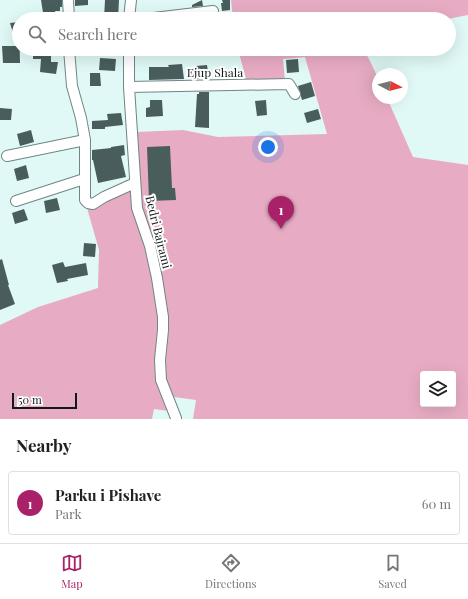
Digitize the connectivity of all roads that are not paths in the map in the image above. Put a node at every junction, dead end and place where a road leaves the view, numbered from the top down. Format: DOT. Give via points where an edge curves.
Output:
graph roads {
  1 [pos="68,0"];
  2 [pos="131,0"];
  3 [pos="214,11"];
  4 [pos="69,12"];
  5 [pos="130,12"];
  6 [pos="205,12"];
  7 [pos="70,56"];
  8 [pos="129,56"];
  9 [pos="129,87"];
  10 [pos="295,94"];
  11 [pos="85,140"];
  12 [pos="7,156"];
  13 [pos="84,179"];
  14 [pos="135,183"];
  15 [pos="16,201"];
  16 [pos="176,418"];
  1 -- 4 [label="street"];
  2 -- 5 [label="street"];
  3 -- 6 [label="street"];
  7 -- 11 [label="street" via="72,86"];
  8 -- 9 [label="street, Bedri Bajrami"];
  9 -- 10 [label="street, Ejup Shala" via="289,84"];
  9 -- 14 [label="street, Bedri Bajrami"];
  11 -- 12 [label="street"];
  11 -- 13 [label="street"];
  13 -- 14 [label="street" via="85,200 93,204"];
  13 -- 15 [label="street"];
  14 -- 16 [label="street, Bedri Bajrami" via="137,208 155,264 163,317 161,380"];
}
